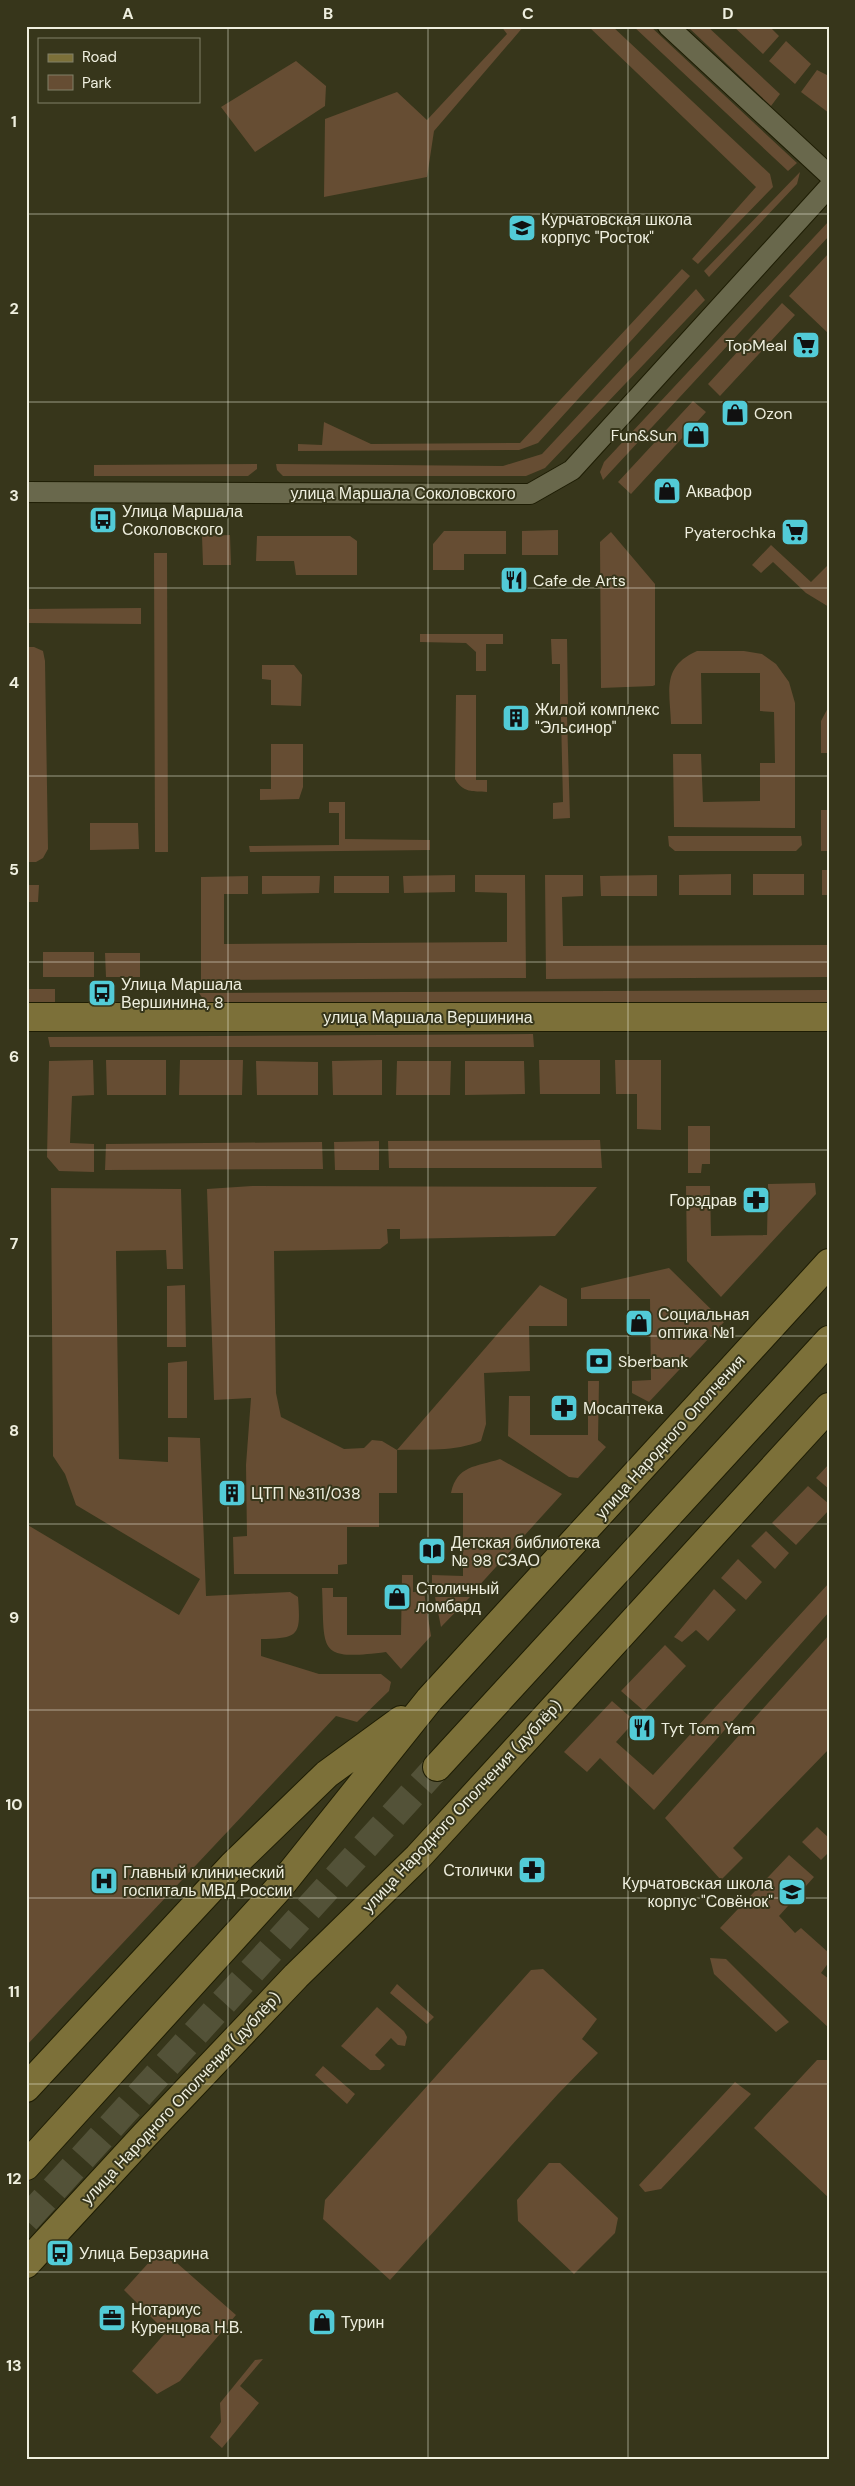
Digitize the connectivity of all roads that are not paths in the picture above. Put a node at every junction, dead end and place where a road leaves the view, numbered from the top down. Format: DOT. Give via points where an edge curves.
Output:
graph roads {
  1 [pos="668,26"];
  2 [pos="829,175"];
  3 [pos="829,187"];
  4 [pos="26,492"];
  5 [pos="829,1017"];
  6 [pos="26,1018"];
  7 [pos="829,1263"];
  8 [pos="829,1340"];
  9 [pos="829,1407"];
  10 [pos="429,1700"];
  11 [pos="437,1767"];
  12 [pos="26,2088"];
  13 [pos="26,2166"];
  14 [pos="26,2264"];
  1 -- 2 [label="street"];
  3 -- 4 [label="street, улица Маршала Соколовского" via="572,470 530,494"];
  5 -- 6 [label="street, улица Маршала Вершинина"];
  7 -- 10 [label="street, улица Народного Ополчения"];
  8 -- 11 [label="street"];
  9 -- 14 [label="street, улица Народного Ополчения (дублёр)" via="418,1857 296,1976"];
  10 -- 12 [label="street" via="326,1774 233,1865"];
  10 -- 13 [label="street" via="278,1889"];
}
